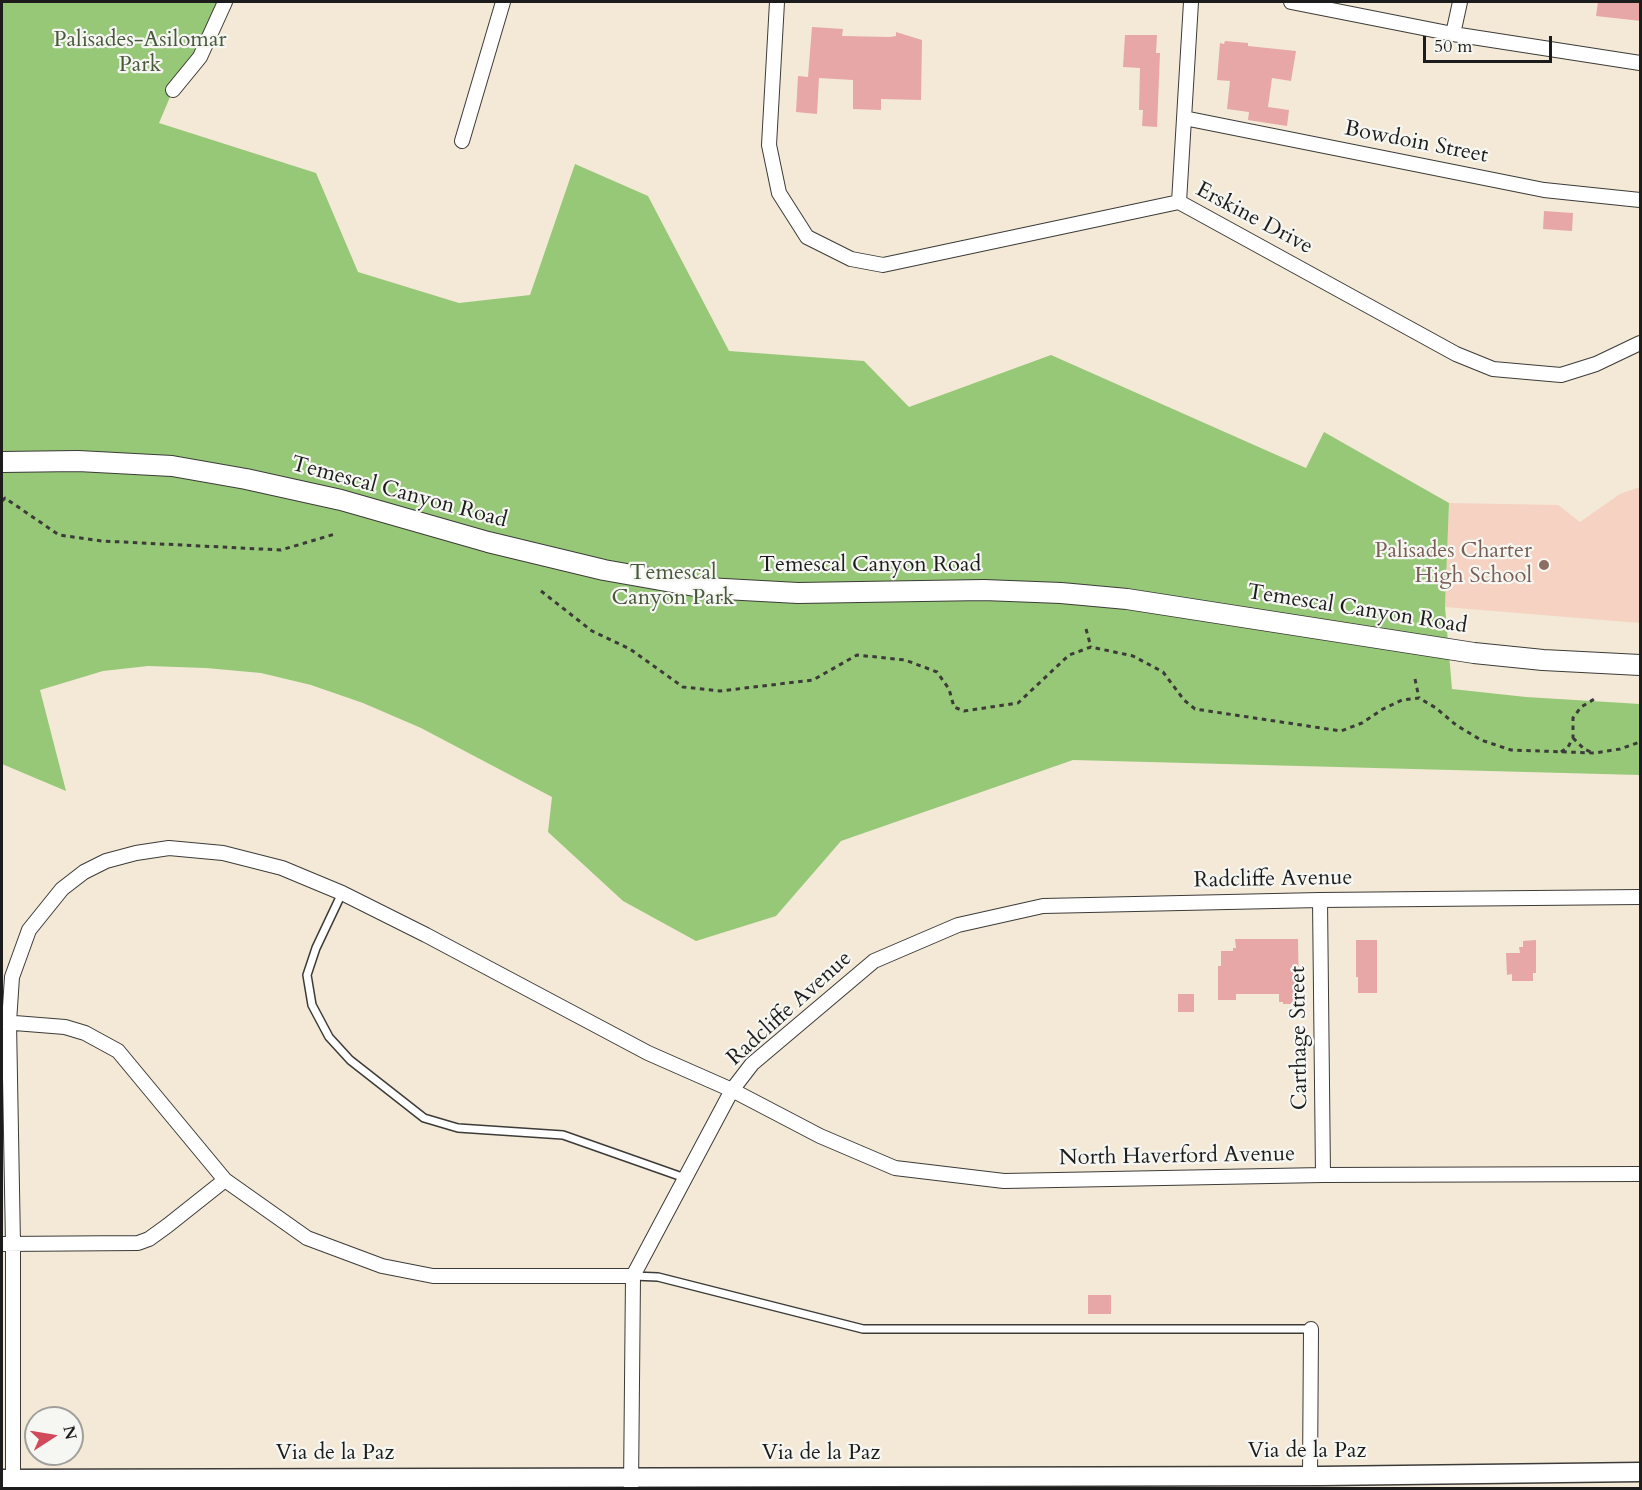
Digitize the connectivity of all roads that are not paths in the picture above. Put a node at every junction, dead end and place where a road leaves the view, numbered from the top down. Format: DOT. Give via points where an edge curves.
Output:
graph roads {
  1 [pos="225,2"];
  2 [pos="504,2"];
  3 [pos="777,2"];
  4 [pos="1191,2"];
  5 [pos="1291,2"];
  6 [pos="1460,2"];
  7 [pos="1453,34"];
  8 [pos="1641,63"];
  9 [pos="173,90"];
  10 [pos="1184,118"];
  11 [pos="462,141"];
  12 [pos="1641,200"];
  13 [pos="1179,202"];
  14 [pos="1641,343"];
  15 [pos="2,462"];
  16 [pos="1641,665"];
  17 [pos="342,893"];
  18 [pos="1641,897"];
  19 [pos="1320,900"];
  20 [pos="5,1022"];
  21 [pos="732,1090"];
  22 [pos="1641,1174"];
  23 [pos="1323,1175"];
  24 [pos="685,1178"];
  25 [pos="225,1180"];
  26 [pos="7,1244"];
  27 [pos="633,1276"];
  28 [pos="1311,1329"];
  29 [pos="1641,1472"];
  30 [pos="1318,1480"];
  31 [pos="9,1482"];
  32 [pos="630,1484"];
  1 -- 9 [label="street" via="200,57"];
  2 -- 11 [label="street"];
  3 -- 13 [label="street, Erskine Drive" via="769,145 779,193 807,237 851,259 883,265"];
  4 -- 10 [label="street"];
  5 -- 7 [label="street"];
  6 -- 7 [label="street"];
  7 -- 8 [label="street"];
  10 -- 12 [label="street, Bowdoin Street" via="1544,190"];
  10 -- 13 [label="street"];
  13 -- 14 [label="street, Erskine Drive" via="1456,354 1493,369 1561,375"];
  15 -- 16 [label="main road, Temescal Canyon Road" via="172,466 246,479 341,500 604,570 706,588 798,593 1061,593 1127,599 1474,653"];
  17 -- 20 [label="street, Radcliffe Avenue" via="282,868 223,853 168,848 106,861 62,889 29,930 12,977"];
  17 -- 21 [label="street, Radcliffe Avenue" via="648,1053"];
  17 -- 24 [label="lane" via="307,975 312,1005 329,1037 350,1060 424,1118 458,1128 563,1135"];
  18 -- 19 [label="street, Radcliffe Avenue"];
  19 -- 21 [label="street, Radcliffe Avenue" via="1043,906 958,925 874,961 752,1064"];
  19 -- 23 [label="street, Carthage Street"];
  20 -- 25 [label="street" via="64,1027 85,1033 118,1051"];
  20 -- 26 [label="street, Radcliffe Avenue"];
  21 -- 23 [label="street, North Haverford Avenue" via="820,1136 895,1168 1004,1181"];
  21 -- 24 [label="street"];
  22 -- 23 [label="street, North Haverford Avenue"];
  24 -- 27 [label="street"];
  25 -- 26 [label="street" via="167,1226 138,1243"];
  25 -- 27 [label="street" via="307,1238 382,1266 434,1276"];
  26 -- 31 [label="street, Radcliffe Avenue"];
  27 -- 28 [label="lane" via="658,1276 863,1329"];
  27 -- 32 [label="street"];
  28 -- 30 [label="street"];
  29 -- 30 [label="street, Via de la Paz"];
  30 -- 32 [label="street, Via de la Paz"];
  31 -- 32 [label="street, Via de la Paz"];
}
